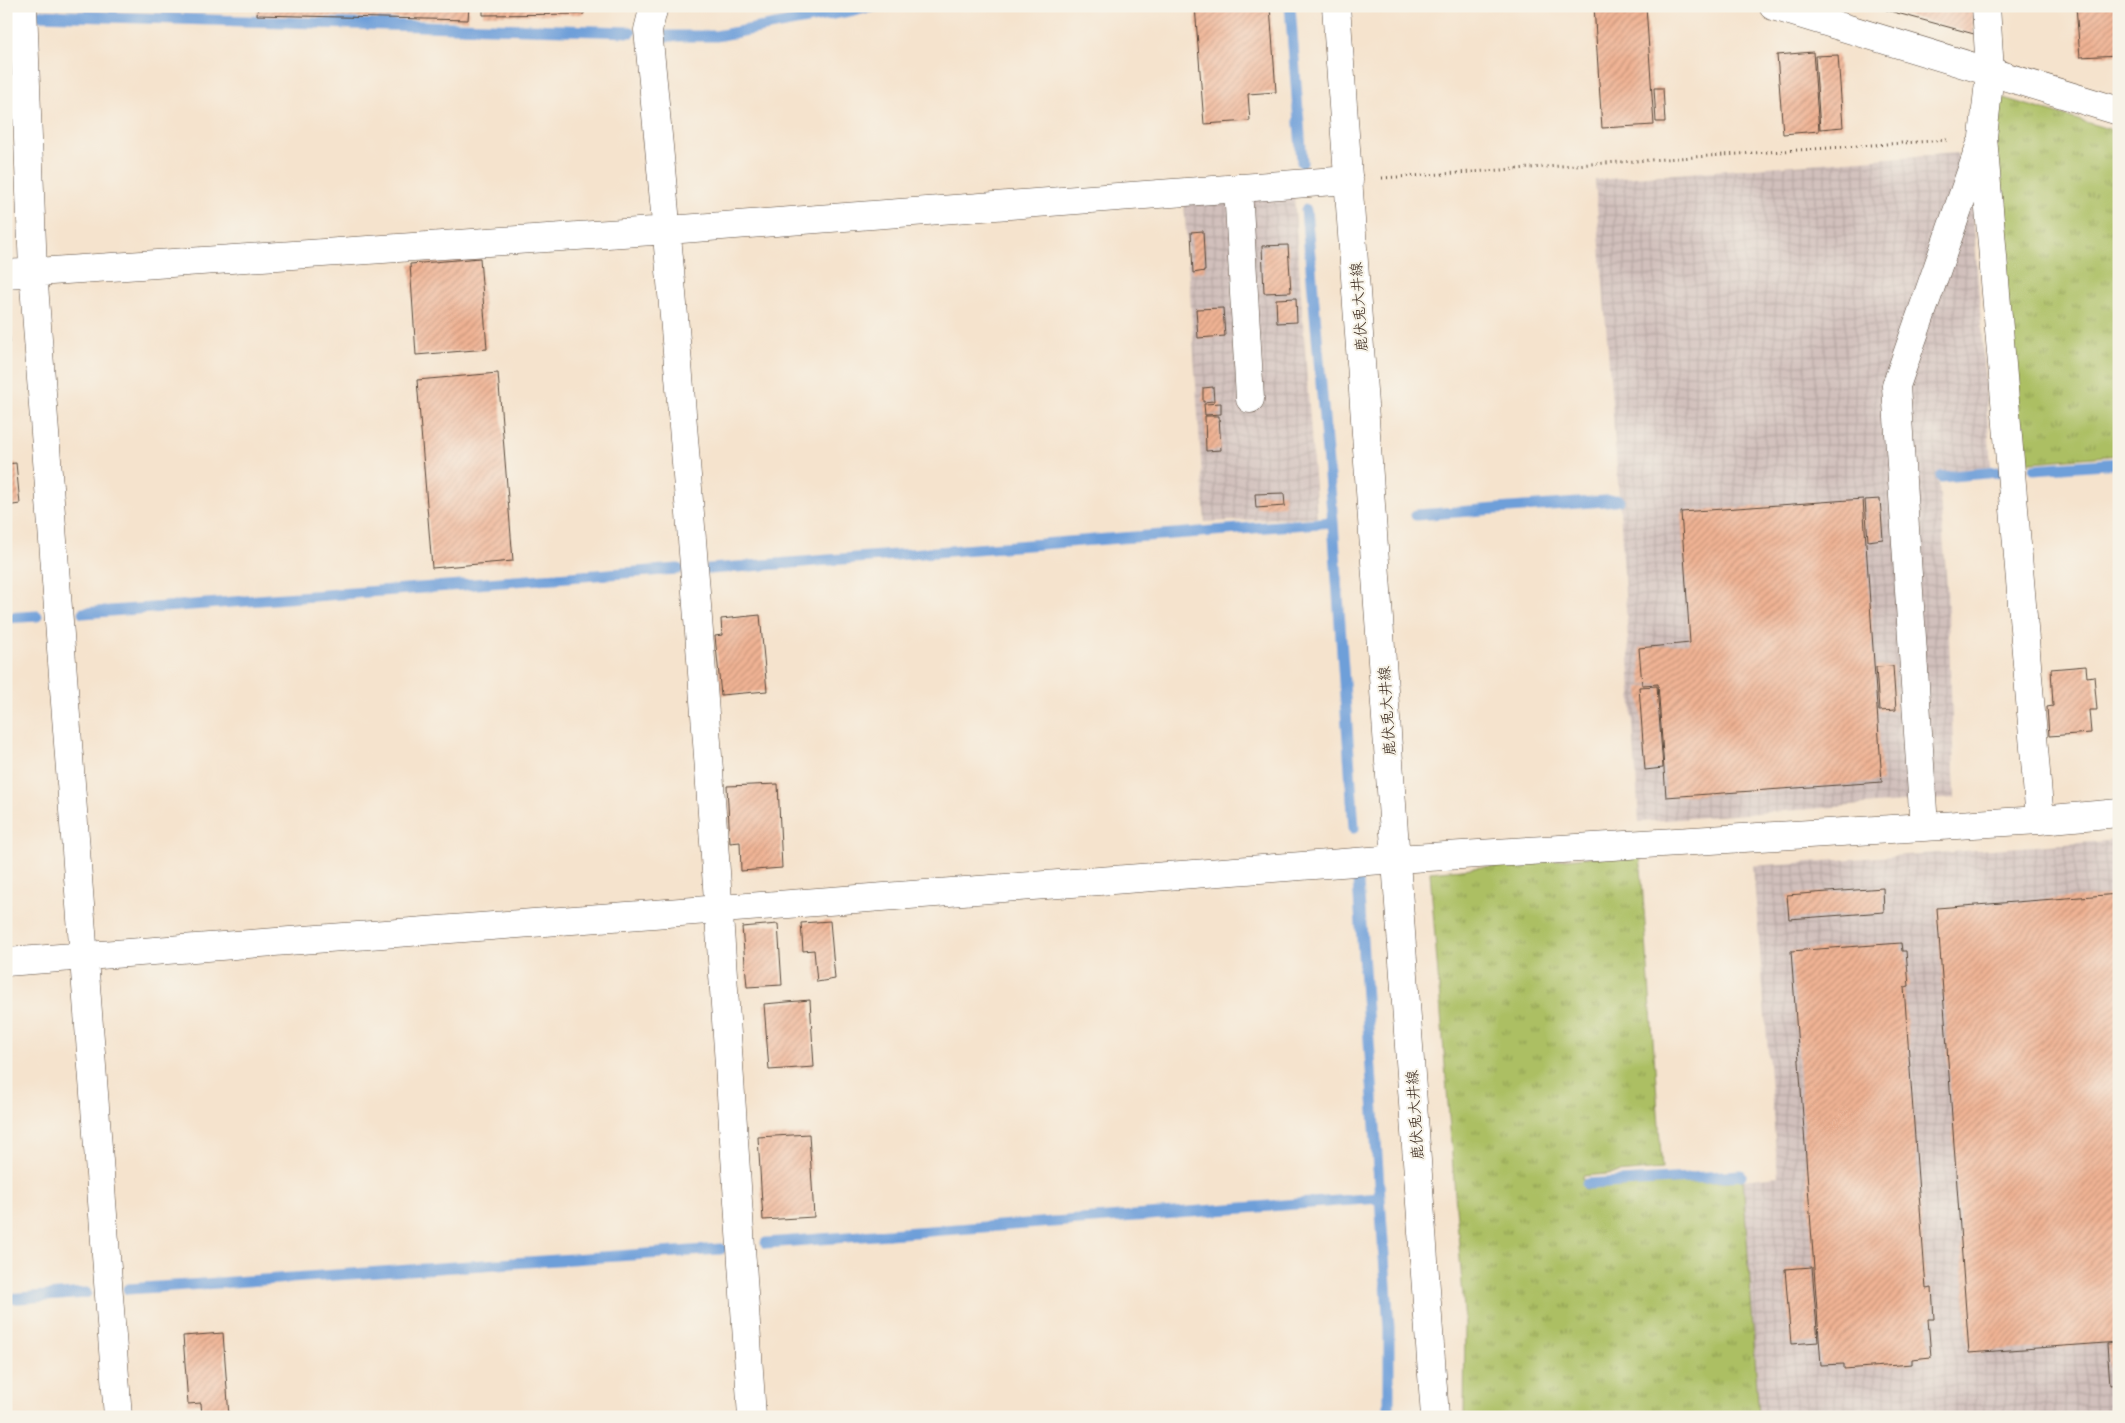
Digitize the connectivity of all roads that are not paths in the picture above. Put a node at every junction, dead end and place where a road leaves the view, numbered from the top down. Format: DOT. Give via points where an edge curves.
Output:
graph roads {
  1 [pos="23,6"];
  2 [pos="654,6"];
  3 [pos="1336,6"];
  4 [pos="1773,6"];
  5 [pos="1986,6"];
  6 [pos="1990,72"];
  7 [pos="2119,110"];
  8 [pos="1983,137"];
  9 [pos="1349,180"];
  10 [pos="1238,188"];
  11 [pos="668,230"];
  12 [pos="33,271"];
  13 [pos="6,274"];
  14 [pos="1250,399"];
  15 [pos="2119,813"];
  16 [pos="2040,820"];
  17 [pos="1924,827"];
  18 [pos="1396,859"];
  19 [pos="719,910"];
  20 [pos="84,956"];
  21 [pos="6,962"];
  22 [pos="118,1417"];
  23 [pos="752,1417"];
  24 [pos="1435,1417"];
  1 -- 12 [label="street"];
  2 -- 11 [label="street" via="648,30"];
  3 -- 9 [label="street, 鹿伏兎大井線"];
  4 -- 6 [label="street"];
  5 -- 6 [label="street"];
  6 -- 7 [label="street"];
  6 -- 8 [label="street"];
  8 -- 16 [label="street"];
  8 -- 17 [label="street" via="1896,386"];
  9 -- 10 [label="street"];
  9 -- 18 [label="street, 鹿伏兎大井線"];
  10 -- 11 [label="street"];
  10 -- 14 [label="street"];
  11 -- 12 [label="street"];
  11 -- 19 [label="street"];
  12 -- 13 [label="street"];
  12 -- 20 [label="street"];
  15 -- 16 [label="street"];
  16 -- 17 [label="street"];
  17 -- 18 [label="street"];
  18 -- 19 [label="street"];
  18 -- 24 [label="street, 鹿伏兎大井線"];
  19 -- 20 [label="street"];
  19 -- 23 [label="street"];
  20 -- 21 [label="street"];
  20 -- 22 [label="street"];
}
